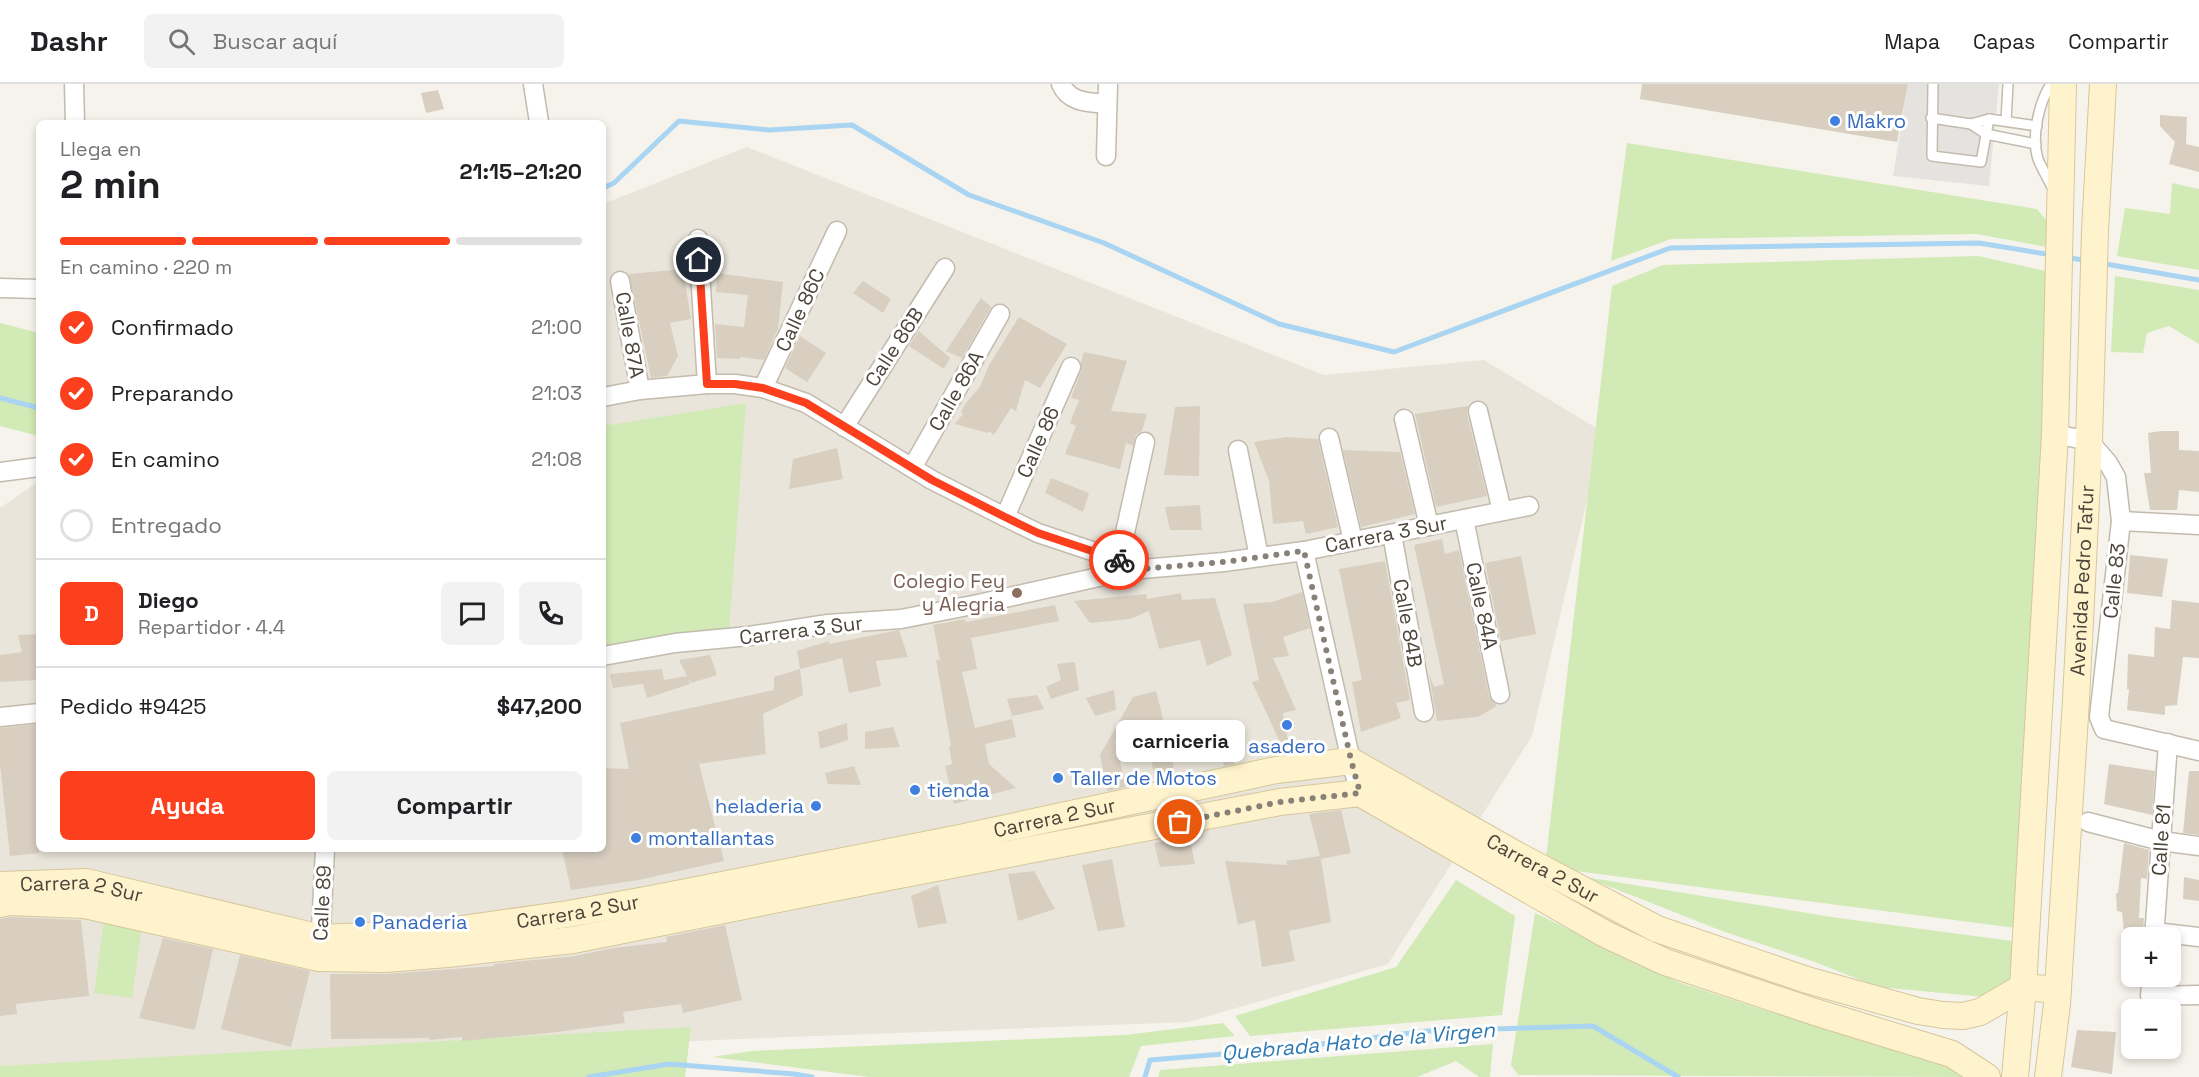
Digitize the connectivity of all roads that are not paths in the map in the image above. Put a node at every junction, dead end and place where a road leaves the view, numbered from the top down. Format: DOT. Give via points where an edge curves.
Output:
graph roads {
  1 [pos="74,84"];
  2 [pos="533,84"];
  3 [pos="1060,84"];
  4 [pos="1105,84"];
  5 [pos="1933,84"];
  6 [pos="2008,84"];
  7 [pos="2051,84"];
  8 [pos="2063,84"];
  9 [pos="2103,84"];
  10 [pos="1107,104"];
  11 [pos="1931,118"];
  12 [pos="1989,119"];
  13 [pos="75,120"];
  14 [pos="539,120"];
  15 [pos="2006,121"];
  16 [pos="1971,124"];
  17 [pos="2037,126"];
  18 [pos="1986,134"];
  19 [pos="2036,144"];
  20 [pos="1106,156"];
  21 [pos="2061,227"];
  22 [pos="837,231"];
  23 [pos="698,239"];
  24 [pos="945,268"];
  25 [pos="620,281"];
  26 [pos="0,288"];
  27 [pos="36,289"];
  28 [pos="1000,314"];
  29 [pos="1071,367"];
  30 [pos="707,384"];
  31 [pos="763,388"];
  32 [pos="640,390"];
  33 [pos="606,396"];
  34 [pos="1478,411"];
  35 [pos="1404,419"];
  36 [pos="844,427"];
  37 [pos="2055,434"];
  38 [pos="1329,438"];
  39 [pos="2089,441"];
  40 [pos="1145,442"];
  41 [pos="1238,450"];
  42 [pos="36,466"];
  43 [pos="912,468"];
  44 [pos="0,472"];
  45 [pos="1529,506"];
  46 [pos="1502,511"];
  47 [pos="1005,517"];
  48 [pos="1464,519"];
  49 [pos="2121,521"];
  50 [pos="2199,525"];
  51 [pos="1429,526"];
  52 [pos="1392,534"];
  53 [pos="1353,541"];
  54 [pos="1304,551"];
  55 [pos="1259,557"];
  56 [pos="1125,565"];
  57 [pos="606,655"];
  58 [pos="1500,694"];
  59 [pos="1424,712"];
  60 [pos="36,713"];
  61 [pos="0,717"];
  62 [pos="2168,743"];
  63 [pos="2199,751"];
  64 [pos="1351,760"];
  65 [pos="1360,793"];
  66 [pos="2088,822"];
  67 [pos="2161,841"];
  68 [pos="2199,846"];
  69 [pos="325,852"];
  70 [pos="914,860"];
  71 [pos="0,885"];
  72 [pos="0,904"];
  73 [pos="532,919"];
  74 [pos="2156,927"];
  75 [pos="2181,936"];
  76 [pos="2199,937"];
  77 [pos="536,944"];
  78 [pos="320,948"];
  79 [pos="2024,987"];
  80 [pos="2151,987"];
  81 [pos="2058,990"];
  82 [pos="2199,995"];
  83 [pos="1987,1077"];
  84 [pos="2015,1077"];
  85 [pos="2048,1077"];
  1 -- 13 [label="street"];
  2 -- 14 [label="street"];
  3 -- 10 [label="street" via="1070,97"];
  4 -- 10 [label="street"];
  5 -- 11 [label="lane"];
  6 -- 15 [label="lane"];
  7 -- 17 [label="lane"];
  8 -- 21 [label="street, Avenida Pedro Tafur"];
  9 -- 39 [label="street, Avenida Pedro Tafur"];
  10 -- 20 [label="street"];
  11 -- 16 [label="lane"];
  11 -- 18 [label="lane" via="1932,156 1981,162"];
  12 -- 15 [label="lane"];
  12 -- 16 [label="lane"];
  12 -- 18 [label="lane"];
  15 -- 17 [label="lane"];
  16 -- 18 [label="lane"];
  17 -- 19 [label="lane"];
  18 -- 19 [label="lane"];
  19 -- 21 [label="lane" via="2038,158 2055,193"];
  21 -- 37 [label="street, Avenida Pedro Tafur"];
  22 -- 31 [label="street, Calle 86C"];
  23 -- 30 [label="street"];
  24 -- 36 [label="street, Calle 86B"];
  25 -- 32 [label="street, Calle 87A"];
  26 -- 27 [label="street"];
  28 -- 43 [label="street, Calle 86A"];
  29 -- 47 [label="street, Calle 86"];
  30 -- 31 [label="street"];
  30 -- 32 [label="street"];
  31 -- 36 [label="street" via="806,403"];
  32 -- 33 [label="street"];
  34 -- 46 [label="street"];
  35 -- 51 [label="street"];
  36 -- 43 [label="street"];
  37 -- 39 [label="street"];
  37 -- 79 [label="street, Avenida Pedro Tafur"];
  38 -- 53 [label="street"];
  39 -- 49 [label="street, Calle 83" via="2116,477"];
  39 -- 81 [label="street, Avenida Pedro Tafur"];
  40 -- 56 [label="street"];
  41 -- 55 [label="street"];
  42 -- 44 [label="street"];
  43 -- 47 [label="street"];
  45 -- 46 [label="street, Carrera 3 Sur"];
  46 -- 48 [label="street, Carrera 3 Sur"];
  47 -- 56 [label="street"];
  48 -- 51 [label="street, Carrera 3 Sur"];
  48 -- 58 [label="street, Calle 84A"];
  49 -- 50 [label="street"];
  49 -- 62 [label="street, Calle 83" via="2098,717 2104,729"];
  51 -- 52 [label="street, Carrera 3 Sur"];
  52 -- 53 [label="street, Carrera 3 Sur"];
  52 -- 59 [label="street, Calle 84B"];
  53 -- 54 [label="street, Carrera 3 Sur"];
  54 -- 55 [label="street, Carrera 3 Sur"];
  54 -- 64 [label="street"];
  55 -- 56 [label="street, Carrera 3 Sur"];
  56 -- 57 [label="street, Carrera 3 Sur" via="978,604 901,619 828,624"];
  60 -- 61 [label="street"];
  62 -- 63 [label="street"];
  62 -- 67 [label="street, Calle 81"];
  64 -- 65 [label="street"];
  64 -- 70 [label="street, Carrera 2 Sur" via="1276,770 1030,824"];
  64 -- 79 [label="street, Carrera 2 Sur" via="1515,854 1658,929 1807,980 1943,1016 1980,1012"];
  65 -- 70 [label="street, Carrera 2 Sur"];
  65 -- 83 [label="street, Carrera 2 Sur" via="1605,934 1665,962 1952,1054"];
  66 -- 67 [label="street"];
  67 -- 68 [label="street"];
  67 -- 74 [label="street, Calle 81"];
  69 -- 78 [label="street, Calle 89"];
  70 -- 73 [label="street, Carrera 2 Sur"];
  70 -- 77 [label="street, Carrera 2 Sur" via="573,940"];
  71 -- 78 [label="street, Carrera 2 Sur" via="86,882"];
  72 -- 78 [label="street, Carrera 2 Sur" via="86,905"];
  73 -- 77 [label="street"];
  73 -- 78 [label="street, Carrera 2 Sur"];
  75 -- 76 [label="street"];
  77 -- 78 [label="street, Carrera 2 Sur" via="395,958"];
  79 -- 81 [label="street"];
  79 -- 84 [label="street, Avenida Pedro Tafur"];
  80 -- 82 [label="street" via="2150,996"];
  81 -- 85 [label="street, Avenida Pedro Tafur"];
}
